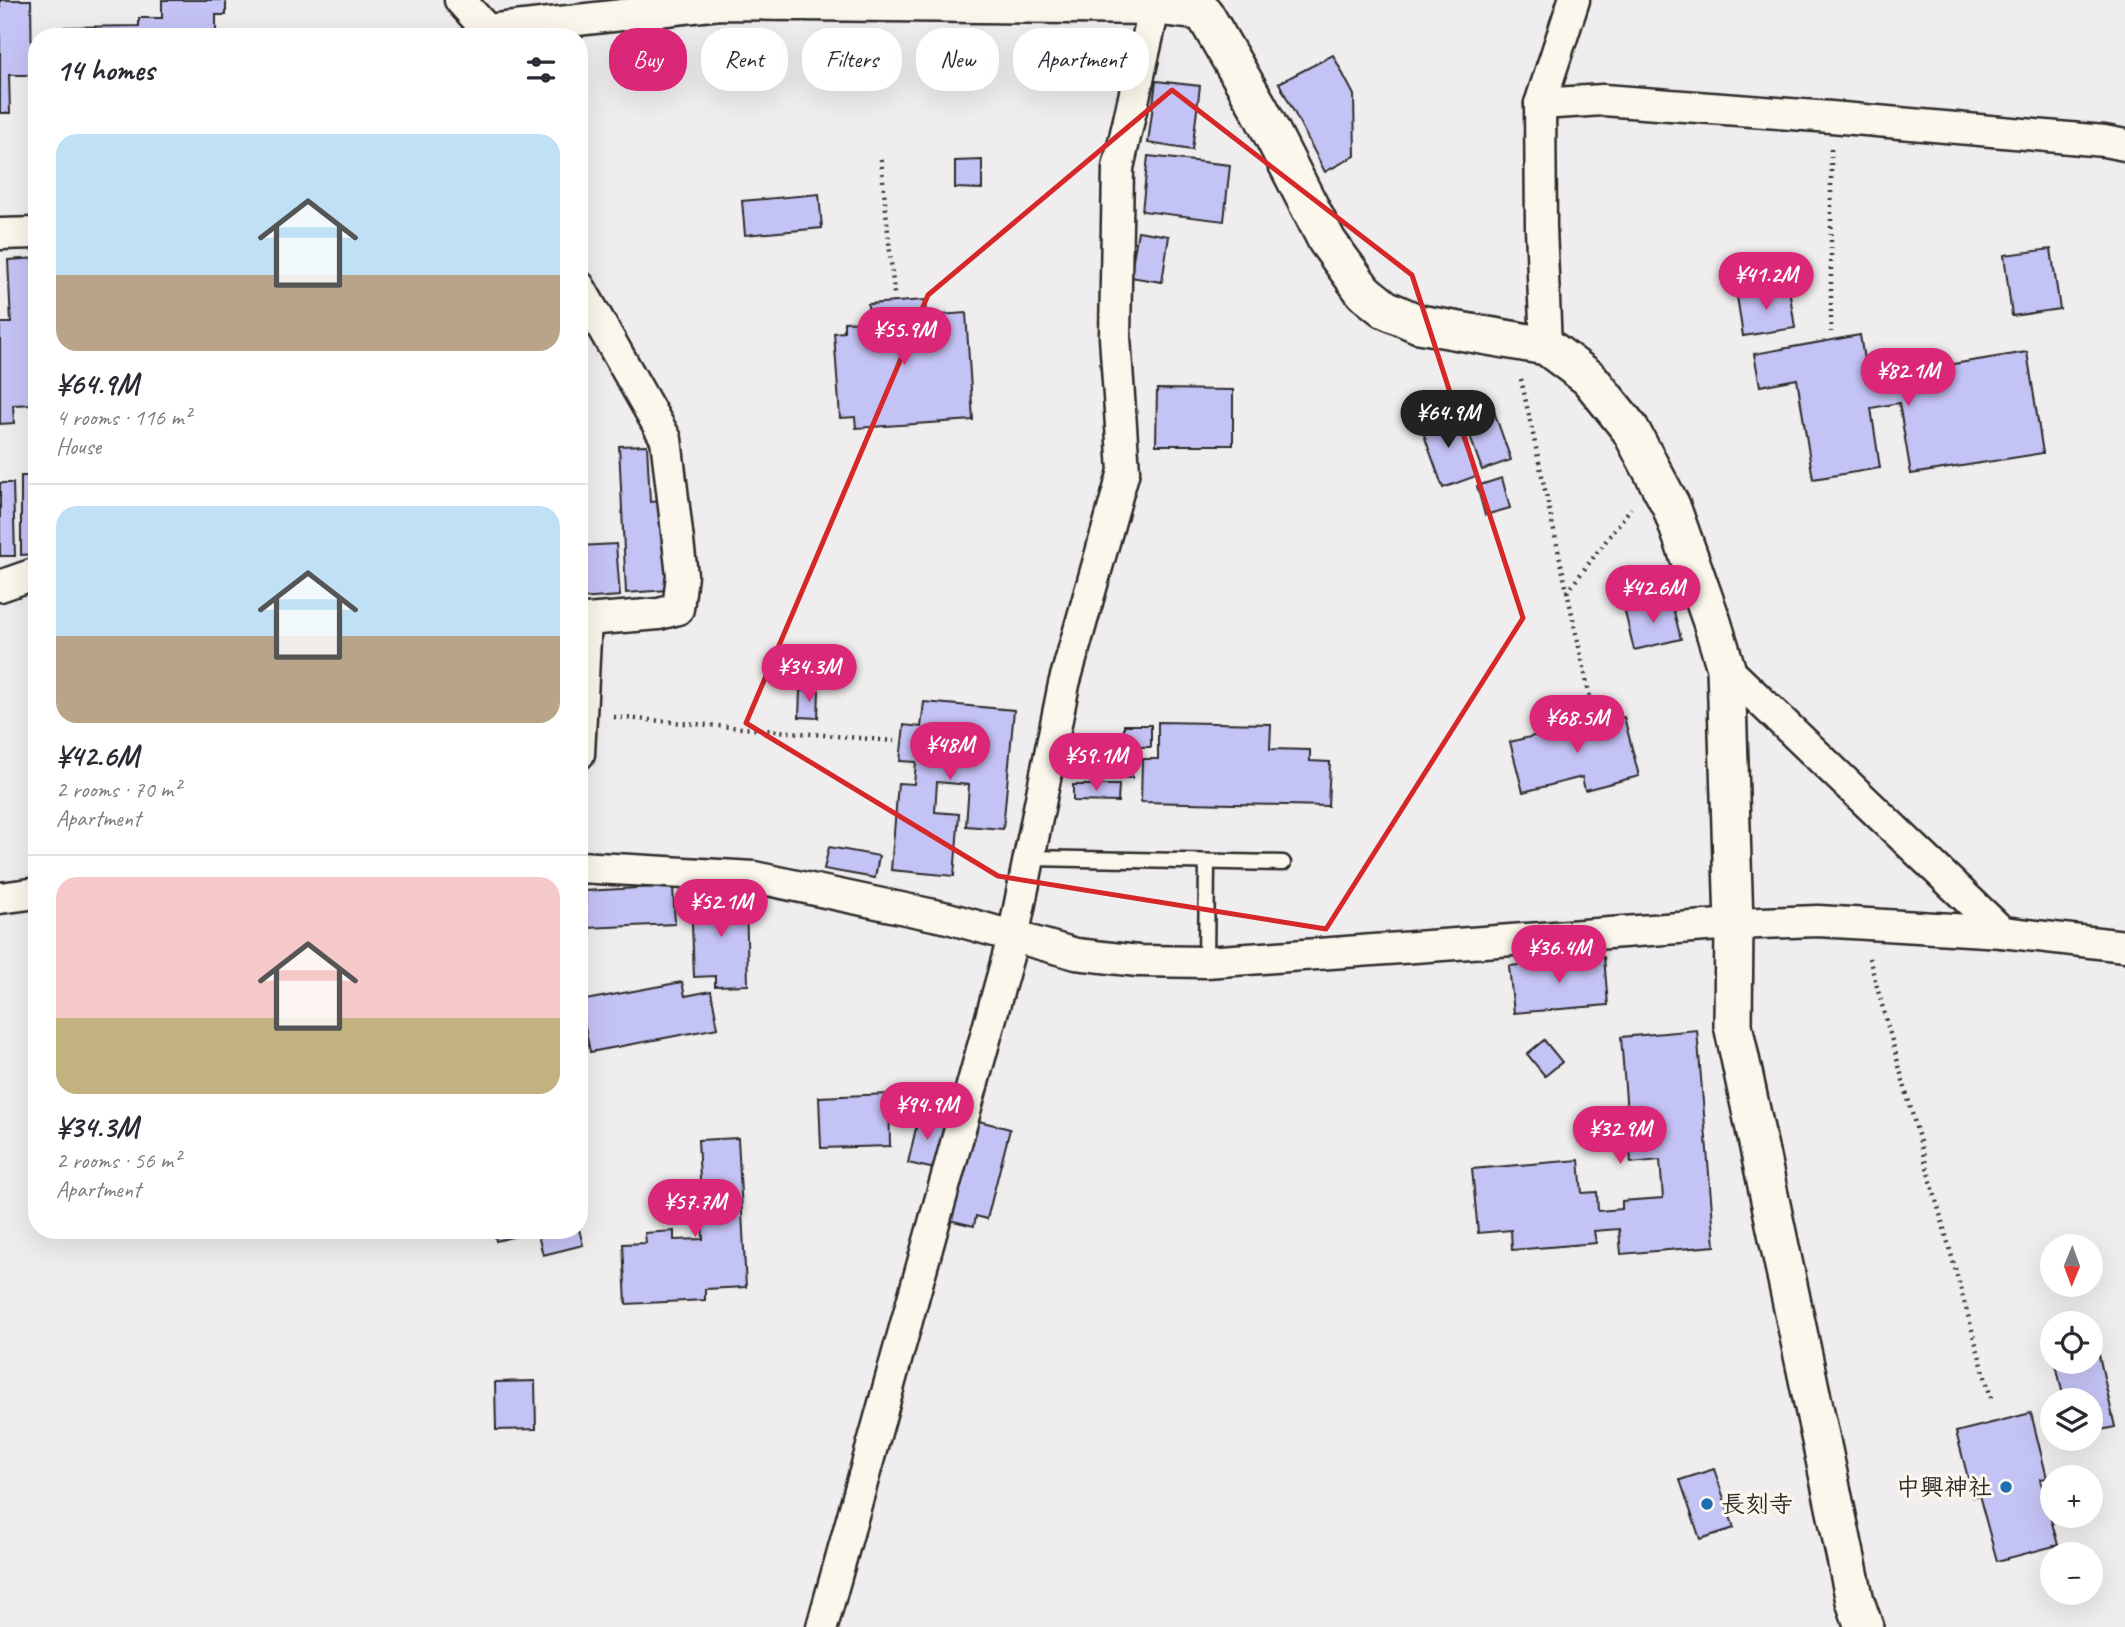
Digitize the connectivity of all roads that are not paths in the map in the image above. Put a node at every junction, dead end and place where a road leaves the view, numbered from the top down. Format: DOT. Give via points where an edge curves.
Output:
graph roads {
  1 [pos="460,0"];
  2 [pos="1574,0"];
  3 [pos="720,2"];
  4 [pos="1198,8"];
  5 [pos="1154,9"];
  6 [pos="483,28"];
  7 [pos="525,28"];
  8 [pos="1540,104"];
  9 [pos="2125,145"];
  10 [pos="28,233"];
  11 [pos="0,234"];
  12 [pos="588,302"];
  13 [pos="1529,343"];
  14 [pos="28,576"];
  15 [pos="0,586"];
  16 [pos="588,620"];
  17 [pos="1726,668"];
  18 [pos="1030,858"];
  19 [pos="1208,862"];
  20 [pos="1283,863"];
  21 [pos="588,868"];
  22 [pos="28,894"];
  23 [pos="0,898"];
  24 [pos="1734,924"];
  25 [pos="2002,932"];
  26 [pos="1013,938"];
  27 [pos="2125,946"];
  28 [pos="1206,962"];
  29 [pos="822,1627"];
  30 [pos="1864,1627"];
  1 -- 6 [label="street"];
  2 -- 8 [label="street"];
  3 -- 5 [label="street"];
  3 -- 7 [label="street"];
  4 -- 5 [label="street"];
  4 -- 13 [label="street" via="1259,108 1327,241 1364,292 1385,309 1419,324"];
  5 -- 18 [label="street" via="1118,168 1115,337 1124,471 1064,684"];
  8 -- 9 [label="street" via="1603,100"];
  8 -- 13 [label="street" via="1541,228"];
  10 -- 11 [label="street"];
  12 -- 16 [label="street" via="666,439 682,575 678,609"];
  13 -- 17 [label="street" via="1589,378 1630,429 1671,506"];
  14 -- 15 [label="street"];
  17 -- 24 [label="street"];
  17 -- 25 [label="street"];
  18 -- 19 [label="lane"];
  18 -- 26 [label="street"];
  19 -- 20 [label="lane"];
  19 -- 28 [label="lane"];
  21 -- 26 [label="street" via="754,877 948,918"];
  22 -- 23 [label="street"];
  24 -- 25 [label="street" via="1818,921"];
  24 -- 28 [label="street"];
  24 -- 30 [label="street" via="1733,1026"];
  25 -- 27 [label="street"];
  26 -- 28 [label="street" via="1076,954"];
  26 -- 29 [label="street"];
}
